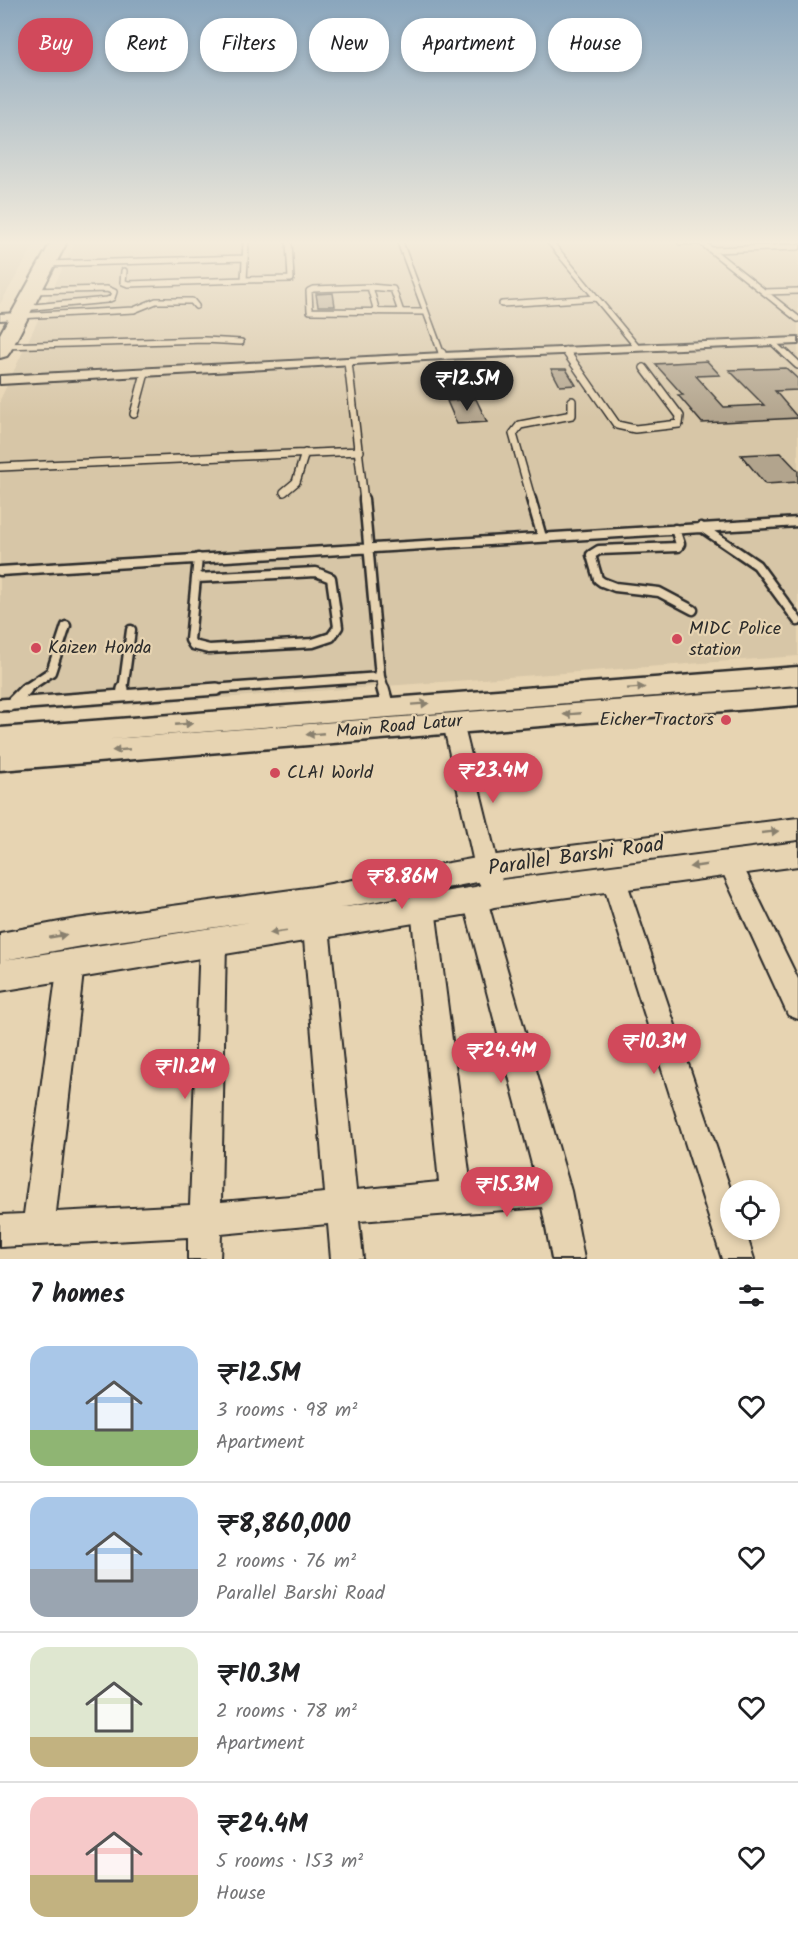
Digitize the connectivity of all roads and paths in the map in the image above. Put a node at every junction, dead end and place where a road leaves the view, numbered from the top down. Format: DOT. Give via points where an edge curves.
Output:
graph roads {
  1 [pos="19,301"];
  2 [pos="25,301"];
  3 [pos="68,301"];
  4 [pos="101,301"];
  5 [pos="160,301"];
  6 [pos="185,301"];
  7 [pos="309,301"];
  8 [pos="374,301"];
  9 [pos="397,301"];
  10 [pos="422,301"];
  11 [pos="553,301"];
  12 [pos="599,301"];
  13 [pos="775,301"];
  14 [pos="502,304"];
  15 [pos="67,305"];
  16 [pos="196,306"];
  17 [pos="377,312"];
  18 [pos="401,312"];
  19 [pos="426,312"];
  20 [pos="798,320"];
  21 [pos="7,326"];
  22 [pos="798,341"];
  23 [pos="241,342"];
  24 [pos="772,342"];
  25 [pos="637,347"];
  26 [pos="565,350"];
  27 [pos="443,356"];
  28 [pos="348,362"];
  29 [pos="798,365"];
  30 [pos="644,368"];
  31 [pos="145,373"];
  32 [pos="0,380"];
  33 [pos="572,401"];
  34 [pos="134,414"];
  35 [pos="360,451"];
  36 [pos="305,453"];
  37 [pos="0,467"];
  38 [pos="284,492"];
  39 [pos="798,522"];
  40 [pos="701,527"];
  41 [pos="675,529"];
  42 [pos="542,537"];
  43 [pos="369,547"];
  44 [pos="198,558"];
  45 [pos="0,571"];
  46 [pos="196,578"];
  47 [pos="693,610"];
  48 [pos="798,621"];
  49 [pos="66,626"];
  50 [pos="131,630"];
  51 [pos="798,676"];
  52 [pos="380,677"];
  53 [pos="122,696"];
  54 [pos="798,696"];
  55 [pos="5,705"];
  56 [pos="388,707"];
  57 [pos="453,723"];
  58 [pos="0,738"];
  59 [pos="0,759"];
  60 [pos="798,829"];
  61 [pos="798,854"];
  62 [pos="730,862"];
  63 [pos="613,877"];
  64 [pos="485,888"];
  65 [pos="423,908"];
  66 [pos="316,927"];
  67 [pos="213,941"];
  68 [pos="0,947"];
  69 [pos="71,963"];
  70 [pos="0,976"];
  71 [pos="798,1007"];
  72 [pos="555,1191"];
  73 [pos="456,1196"];
  74 [pos="342,1205"];
  75 [pos="205,1220"];
  76 [pos="38,1229"];
  77 [pos="0,1231"];
  78 [pos="204,1259"];
  79 [pos="347,1259"];
  80 [pos="568,1259"];
  81 [pos="738,1259"];
  1 -- 21 [label="highway"];
  2 -- 21 [label="highway"];
  3 -- 15 [label="lane"];
  4 -- 15 [label="lane"];
  5 -- 21 [label="lane" via="134,310"];
  6 -- 16 [label="lane"];
  7 -- 17 [label="lane" via="310,311"];
  8 -- 17 [label="lane"];
  9 -- 18 [label="lane"];
  10 -- 19 [label="lane"];
  11 -- 14 [label="lane"];
  12 -- 25 [label="lane"];
  13 -- 20 [label="lane"];
  15 -- 21 [label="lane"];
  17 -- 18 [label="lane"];
  18 -- 19 [label="lane"];
  19 -- 27 [label="lane"];
  21 -- 23 [label="lane"];
  22 -- 24 [label="street"];
  24 -- 25 [label="street"];
  24 -- 29 [label="lane"];
  25 -- 26 [label="street"];
  26 -- 27 [label="street"];
  26 -- 30 [label="lane" via="617,425 635,429 679,424 680,416"];
  27 -- 28 [label="street"];
  28 -- 31 [label="street"];
  28 -- 35 [label="lane"];
  31 -- 32 [label="street"];
  31 -- 34 [label="lane"];
  33 -- 42 [label="lane" via="572,415 520,425 513,434"];
  35 -- 36 [label="lane"];
  35 -- 43 [label="lane"];
  36 -- 37 [label="lane"];
  36 -- 38 [label="lane" via="296,482"];
  39 -- 40 [label="lane"];
  40 -- 41 [label="lane"];
  40 -- 48 [label="lane" via="757,564"];
  41 -- 42 [label="lane"];
  41 -- 47 [label="lane" via="681,544 678,547 599,550 591,555 602,582 659,592"];
  42 -- 43 [label="lane"];
  43 -- 44 [label="lane"];
  43 -- 52 [label="lane"];
  44 -- 45 [label="lane"];
  44 -- 46 [label="lane"];
  46 -- 46 [label="lane" via="327,574 336,633 313,643 199,648 190,640"];
  49 -- 55 [label="lane" via="51,672"];
  50 -- 53 [label="lane"];
  56 -- 51 [label="main road, Main Road Latur, one-way"];
  52 -- 53 [label="lane"];
  52 -- 56 [label="lane"];
  53 -- 55 [label="lane"];
  54 -- 57 [label="main road, Main Road Latur, one-way"];
  58 -- 56 [label="main road, Main Road Latur, one-way"];
  57 -- 59 [label="main road, Main Road Latur, one-way"];
  57 -- 64 [label="street"];
  64 -- 60 [label="street, Parallel Barshi Road, one-way"];
  61 -- 62 [label="street"];
  62 -- 63 [label="street, one-way"];
  62 -- 71 [label="street"];
  63 -- 64 [label="street"];
  63 -- 81 [label="street"];
  64 -- 65 [label="street"];
  68 -- 64 [label="street, Parallel Barshi Road, one-way" via="314,900"];
  64 -- 72 [label="street"];
  65 -- 66 [label="street"];
  65 -- 73 [label="street"];
  66 -- 67 [label="street, one-way"];
  66 -- 74 [label="street"];
  67 -- 69 [label="street"];
  67 -- 75 [label="street"];
  69 -- 70 [label="street"];
  69 -- 76 [label="street"];
  72 -- 73 [label="street"];
  72 -- 80 [label="street"];
  73 -- 74 [label="street"];
  74 -- 75 [label="street"];
  74 -- 79 [label="street"];
  75 -- 76 [label="street"];
  75 -- 78 [label="street"];
  76 -- 77 [label="street"];
}
